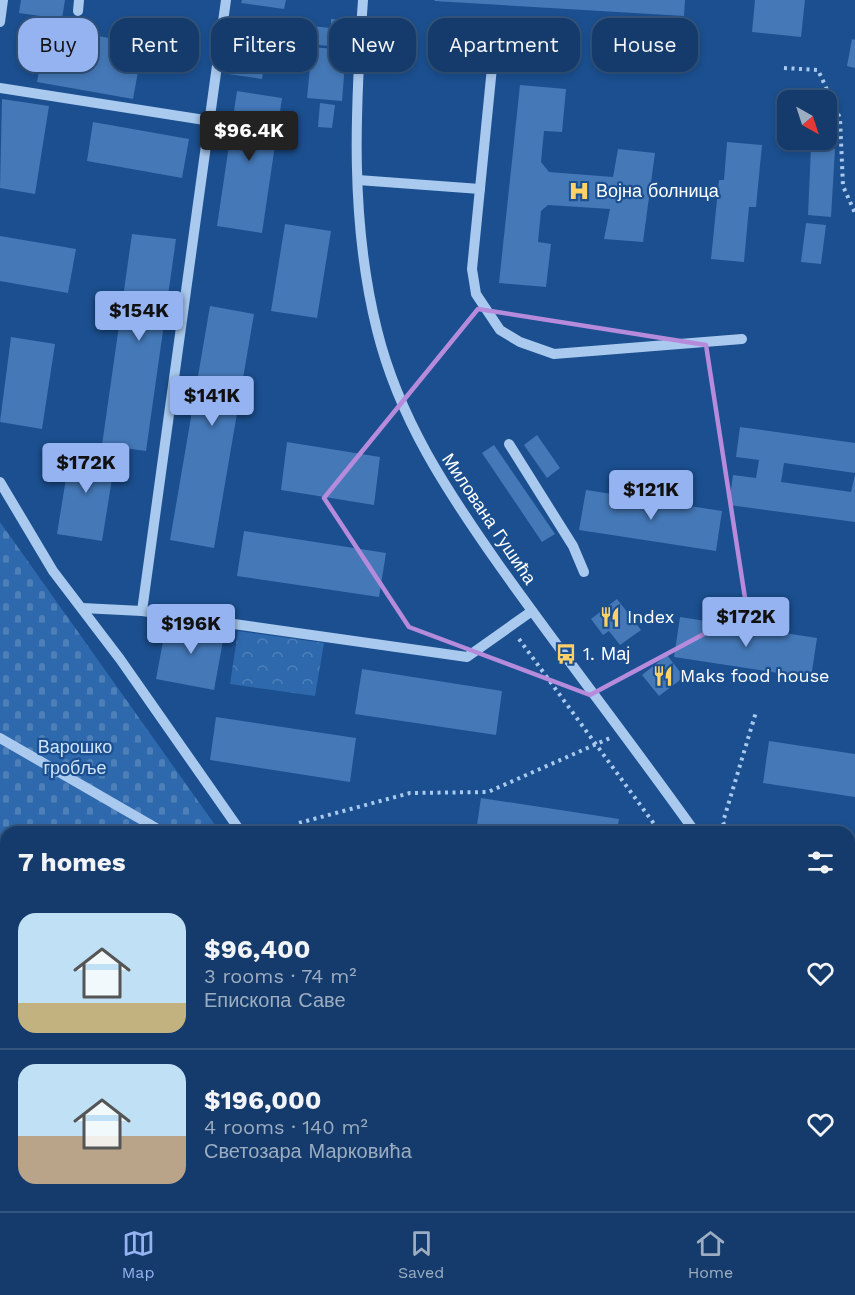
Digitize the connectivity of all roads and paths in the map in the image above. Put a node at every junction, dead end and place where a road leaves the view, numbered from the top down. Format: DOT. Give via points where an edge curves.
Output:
graph roads {
  1 [pos="3,0"];
  2 [pos="226,0"];
  3 [pos="363,0"];
  4 [pos="0,22"];
  5 [pos="784,68"];
  6 [pos="492,72"];
  7 [pos="0,88"];
  8 [pos="211,121"];
  9 [pos="358,180"];
  10 [pos="480,189"];
  11 [pos="855,213"];
  12 [pos="742,339"];
  13 [pos="509,444"];
  14 [pos="0,482"];
  15 [pos="584,572"];
  16 [pos="82,608"];
  17 [pos="142,611"];
  18 [pos="531,611"];
  19 [pos="509,626"];
  20 [pos="756,712"];
  21 [pos="622,733"];
  22 [pos="0,738"];
  23 [pos="597,744"];
  24 [pos="154,826"];
  25 [pos="237,826"];
  26 [pos="295,826"];
  27 [pos="656,826"];
  28 [pos="690,826"];
  29 [pos="725,826"];
  1 -- 4 [label="street"];
  2 -- 8 [label="street"];
  3 -- 9 [label="street, Милована Гушића" via="356,96"];
  5 -- 11 [label="path" via="818,70 840,118 843,186"];
  6 -- 10 [label="street"];
  7 -- 8 [label="street"];
  8 -- 17 [label="street"];
  9 -- 10 [label="street"];
  9 -- 18 [label="street, Милована Гушића" via="362,249 370,298 390,373 409,422 454,503"];
  10 -- 12 [label="street" via="472,269 476,294 500,330 520,342 554,354"];
  13 -- 15 [label="street" via="573,546"];
  14 -- 16 [label="street" via="53,571"];
  16 -- 17 [label="street"];
  16 -- 25 [label="street"];
  17 -- 19 [label="street" via="467,657"];
  18 -- 19 [label="street"];
  18 -- 21 [label="street, Милована Гушића"];
  19 -- 23 [label="path"];
  20 -- 29 [label="path"];
  21 -- 23 [label="path"];
  21 -- 28 [label="street, Милована Гушића"];
  22 -- 24 [label="street"];
  23 -- 26 [label="path" via="488,792 410,793"];
  23 -- 27 [label="path"];
}
